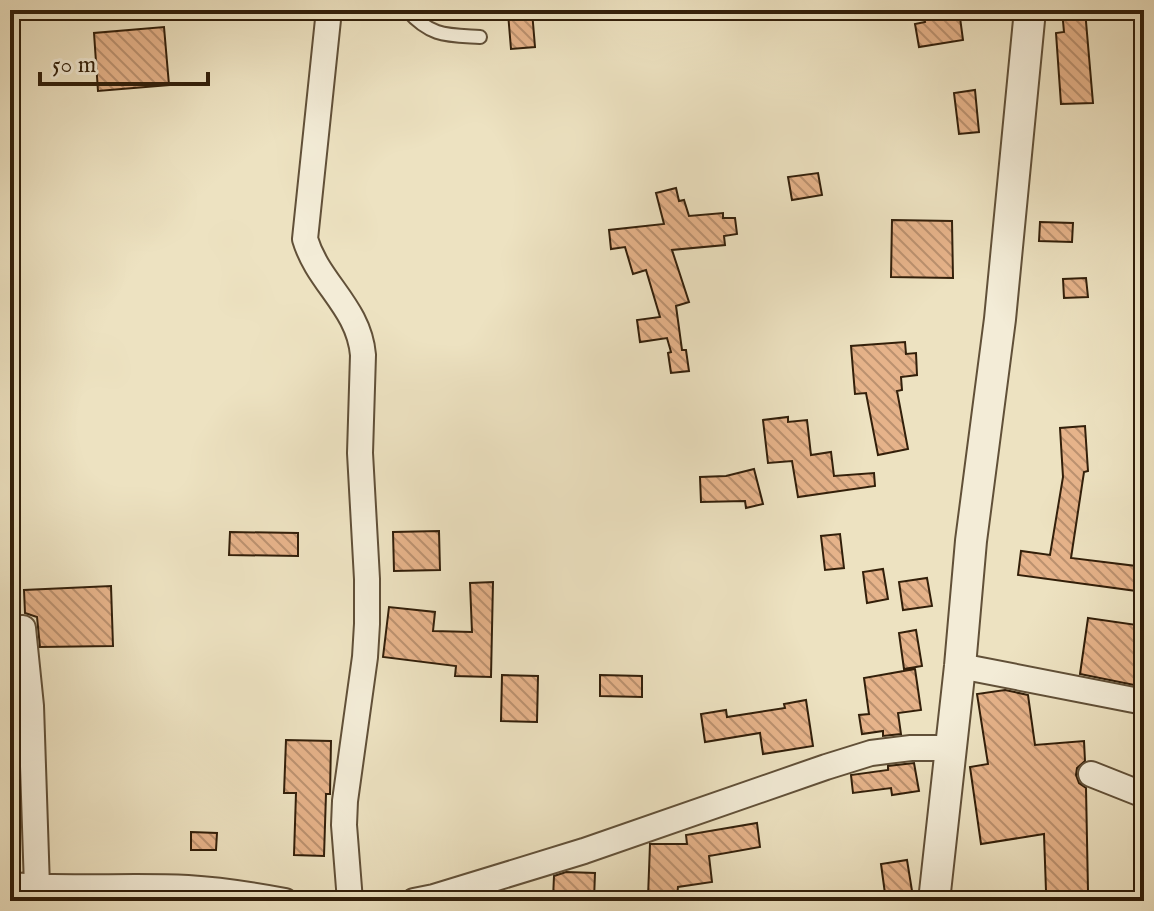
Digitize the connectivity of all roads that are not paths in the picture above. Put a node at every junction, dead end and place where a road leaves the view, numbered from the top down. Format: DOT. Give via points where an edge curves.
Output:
graph roads {
  1 [pos="329,10"];
  2 [pos="407,10"];
  3 [pos="1030,10"];
  4 [pos="480,37"];
  5 [pos="23,628"];
  6 [pos="960,666"];
  7 [pos="1144,702"];
  8 [pos="951,748"];
  9 [pos="1091,774"];
  10 [pos="1144,795"];
  11 [pos="10,885"];
  12 [pos="37,887"];
  13 [pos="285,901"];
  14 [pos="350,901"];
  15 [pos="414,901"];
  16 [pos="934,901"];
  1 -- 14 [label="street" via="305,239 362,340 367,624 345,801"];
  2 -- 4 [label="lane" via="426,29"];
  3 -- 6 [label="street"];
  5 -- 12 [label="street"];
  6 -- 7 [label="street"];
  6 -- 8 [label="street"];
  8 -- 15 [label="street" via="871,753 584,851"];
  8 -- 16 [label="street"];
  9 -- 10 [label="street"];
  11 -- 12 [label="street"];
  12 -- 13 [label="street" via="187,888"];
}
